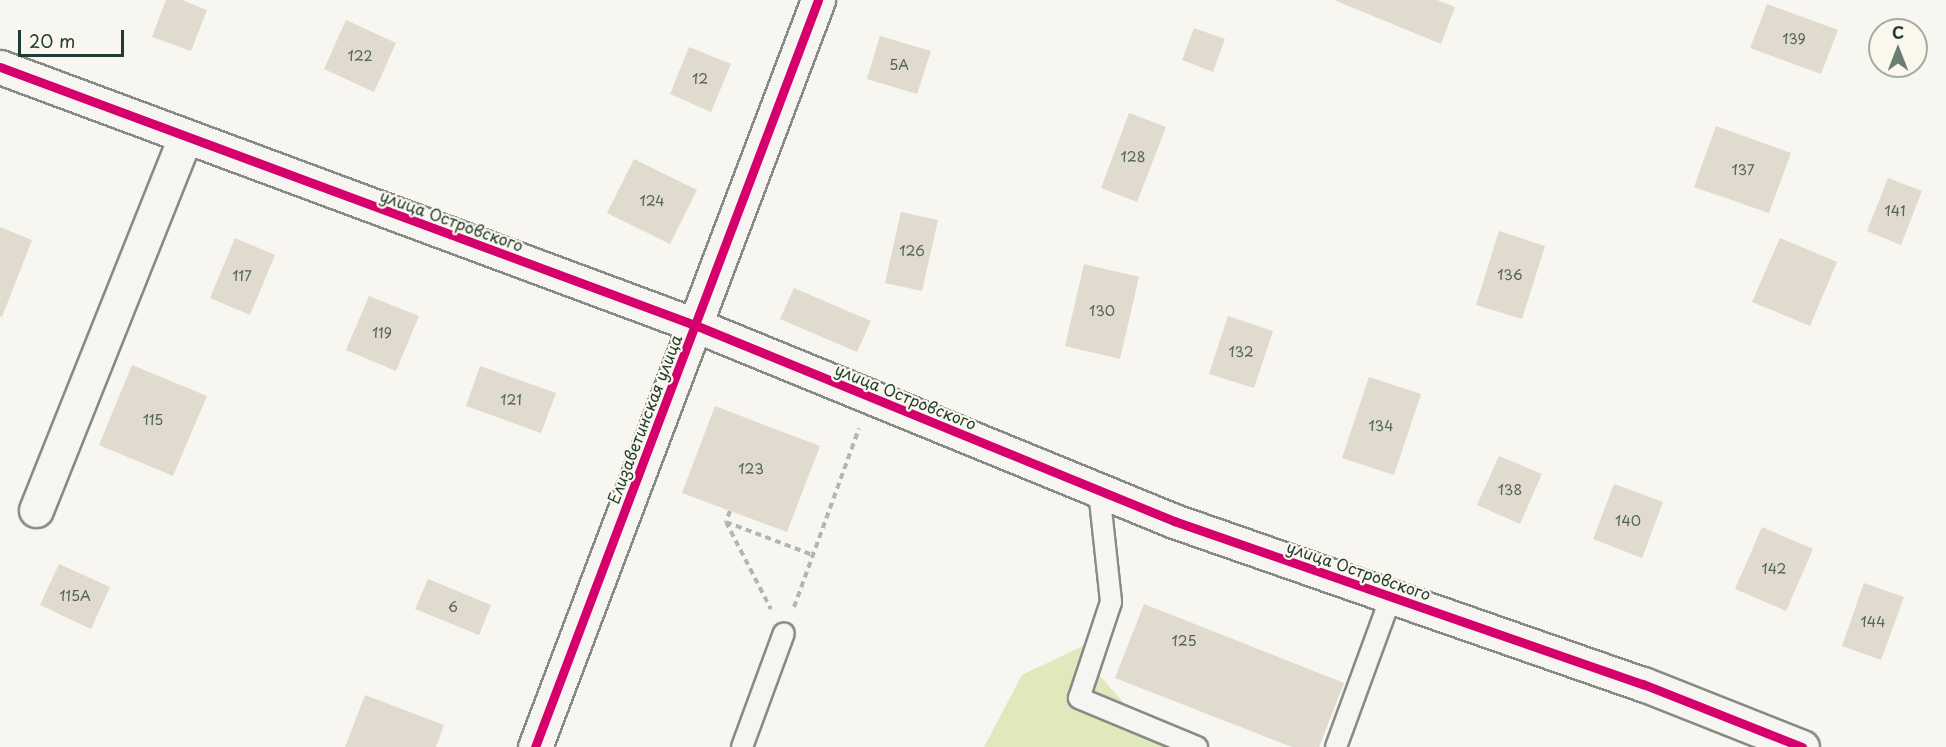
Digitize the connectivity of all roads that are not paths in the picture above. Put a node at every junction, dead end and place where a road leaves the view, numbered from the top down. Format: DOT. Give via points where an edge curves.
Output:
graph roads {
  1 [pos="818,0"];
  2 [pos="0,67"];
  3 [pos="185,137"];
  4 [pos="695,326"];
  5 [pos="1099,491"];
  6 [pos="36,510"];
  7 [pos="1391,597"];
  8 [pos="784,633"];
  9 [pos="535,747"];
  10 [pos="742,747"];
  11 [pos="1197,747"];
  12 [pos="1336,747"];
  13 [pos="1802,747"];
  1 -- 4 [label="street, Елизаветинская улица"];
  2 -- 3 [label="street, улица Островского"];
  3 -- 4 [label="street, улица Островского"];
  3 -- 6 [label="street"];
  4 -- 5 [label="street, улица Островского"];
  4 -- 9 [label="street, Елизаветинская улица"];
  5 -- 7 [label="street, улица Островского"];
  5 -- 11 [label="lane" via="1112,602 1079,698"];
  7 -- 12 [label="lane"];
  7 -- 13 [label="street, улица Островского" via="1642,684"];
  8 -- 10 [label="lane"];
}
